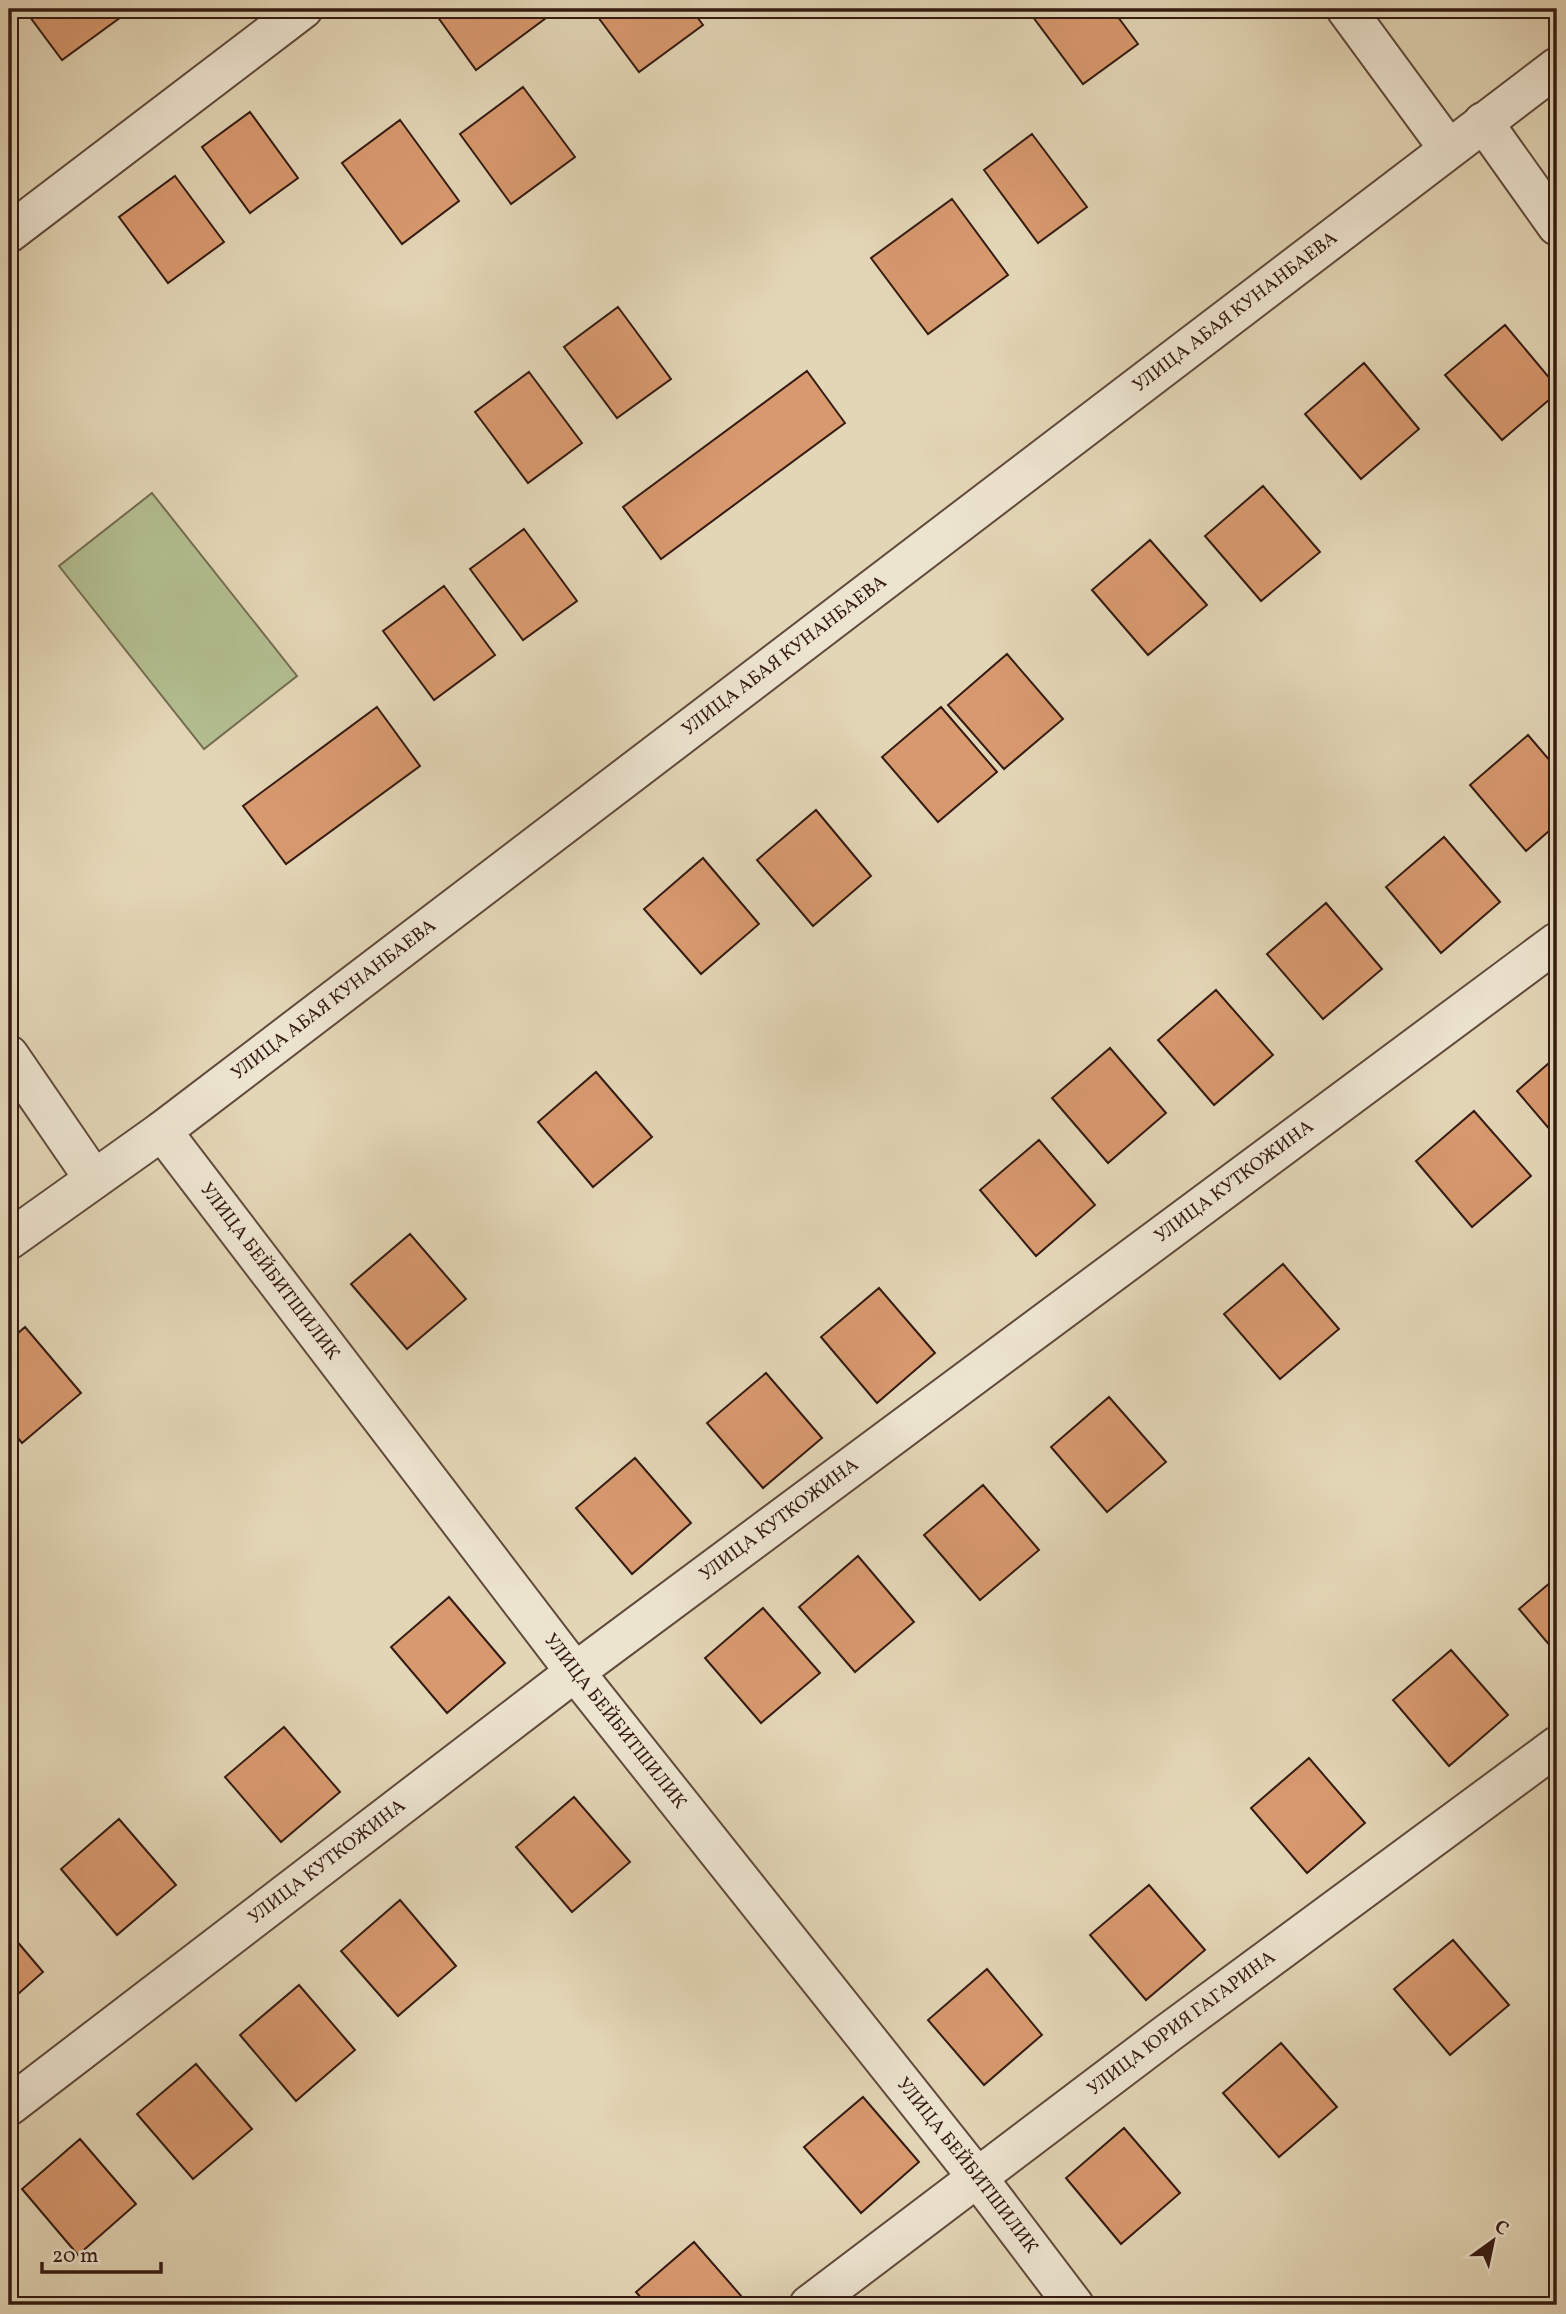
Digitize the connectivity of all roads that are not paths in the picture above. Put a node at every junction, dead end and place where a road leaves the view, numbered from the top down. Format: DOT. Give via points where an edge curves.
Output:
graph roads {
  1 [pos="303,9"];
  2 [pos="1346,9"];
  3 [pos="1557,67"];
  4 [pos="1483,122"];
  5 [pos="1448,148"];
  6 [pos="1557,226"];
  7 [pos="9,233"];
  8 [pos="1557,942"];
  9 [pos="9,1055"];
  10 [pos="162,1131"];
  11 [pos="94,1178"];
  12 [pos="9,1240"];
  13 [pos="575,1672"];
  14 [pos="1557,1746"];
  15 [pos="9,2106"];
  16 [pos="977,2177"];
  17 [pos="809,2305"];
  18 [pos="1074,2305"];
  1 -- 7 [label="street"];
  2 -- 5 [label="street"];
  3 -- 4 [label="street, УЛИЦА АБАЯ КУНАНБАЕВА"];
  4 -- 5 [label="street, УЛИЦА АБАЯ КУНАНБАЕВА"];
  4 -- 6 [label="street"];
  5 -- 10 [label="street, УЛИЦА АБАЯ КУНАНБАЕВА"];
  8 -- 13 [label="street, УЛИЦА КУТКОЖИНА"];
  9 -- 11 [label="street"];
  10 -- 11 [label="street, УЛИЦА АБАЯ КУНАНБАЕВА"];
  10 -- 13 [label="street, УЛИЦА БЕЙБИТШИЛИК"];
  11 -- 12 [label="street, УЛИЦА АБАЯ КУНАНБАЕВА"];
  13 -- 15 [label="street, УЛИЦА КУТКОЖИНА"];
  13 -- 16 [label="street, УЛИЦА БЕЙБИТШИЛИК"];
  14 -- 16 [label="street, УЛИЦА ЮРИЯ ГАГАРИНА"];
  16 -- 17 [label="street, УЛИЦА ЮРИЯ ГАГАРИНА"];
  16 -- 18 [label="street, УЛИЦА БЕЙБИТШИЛИК"];
}
